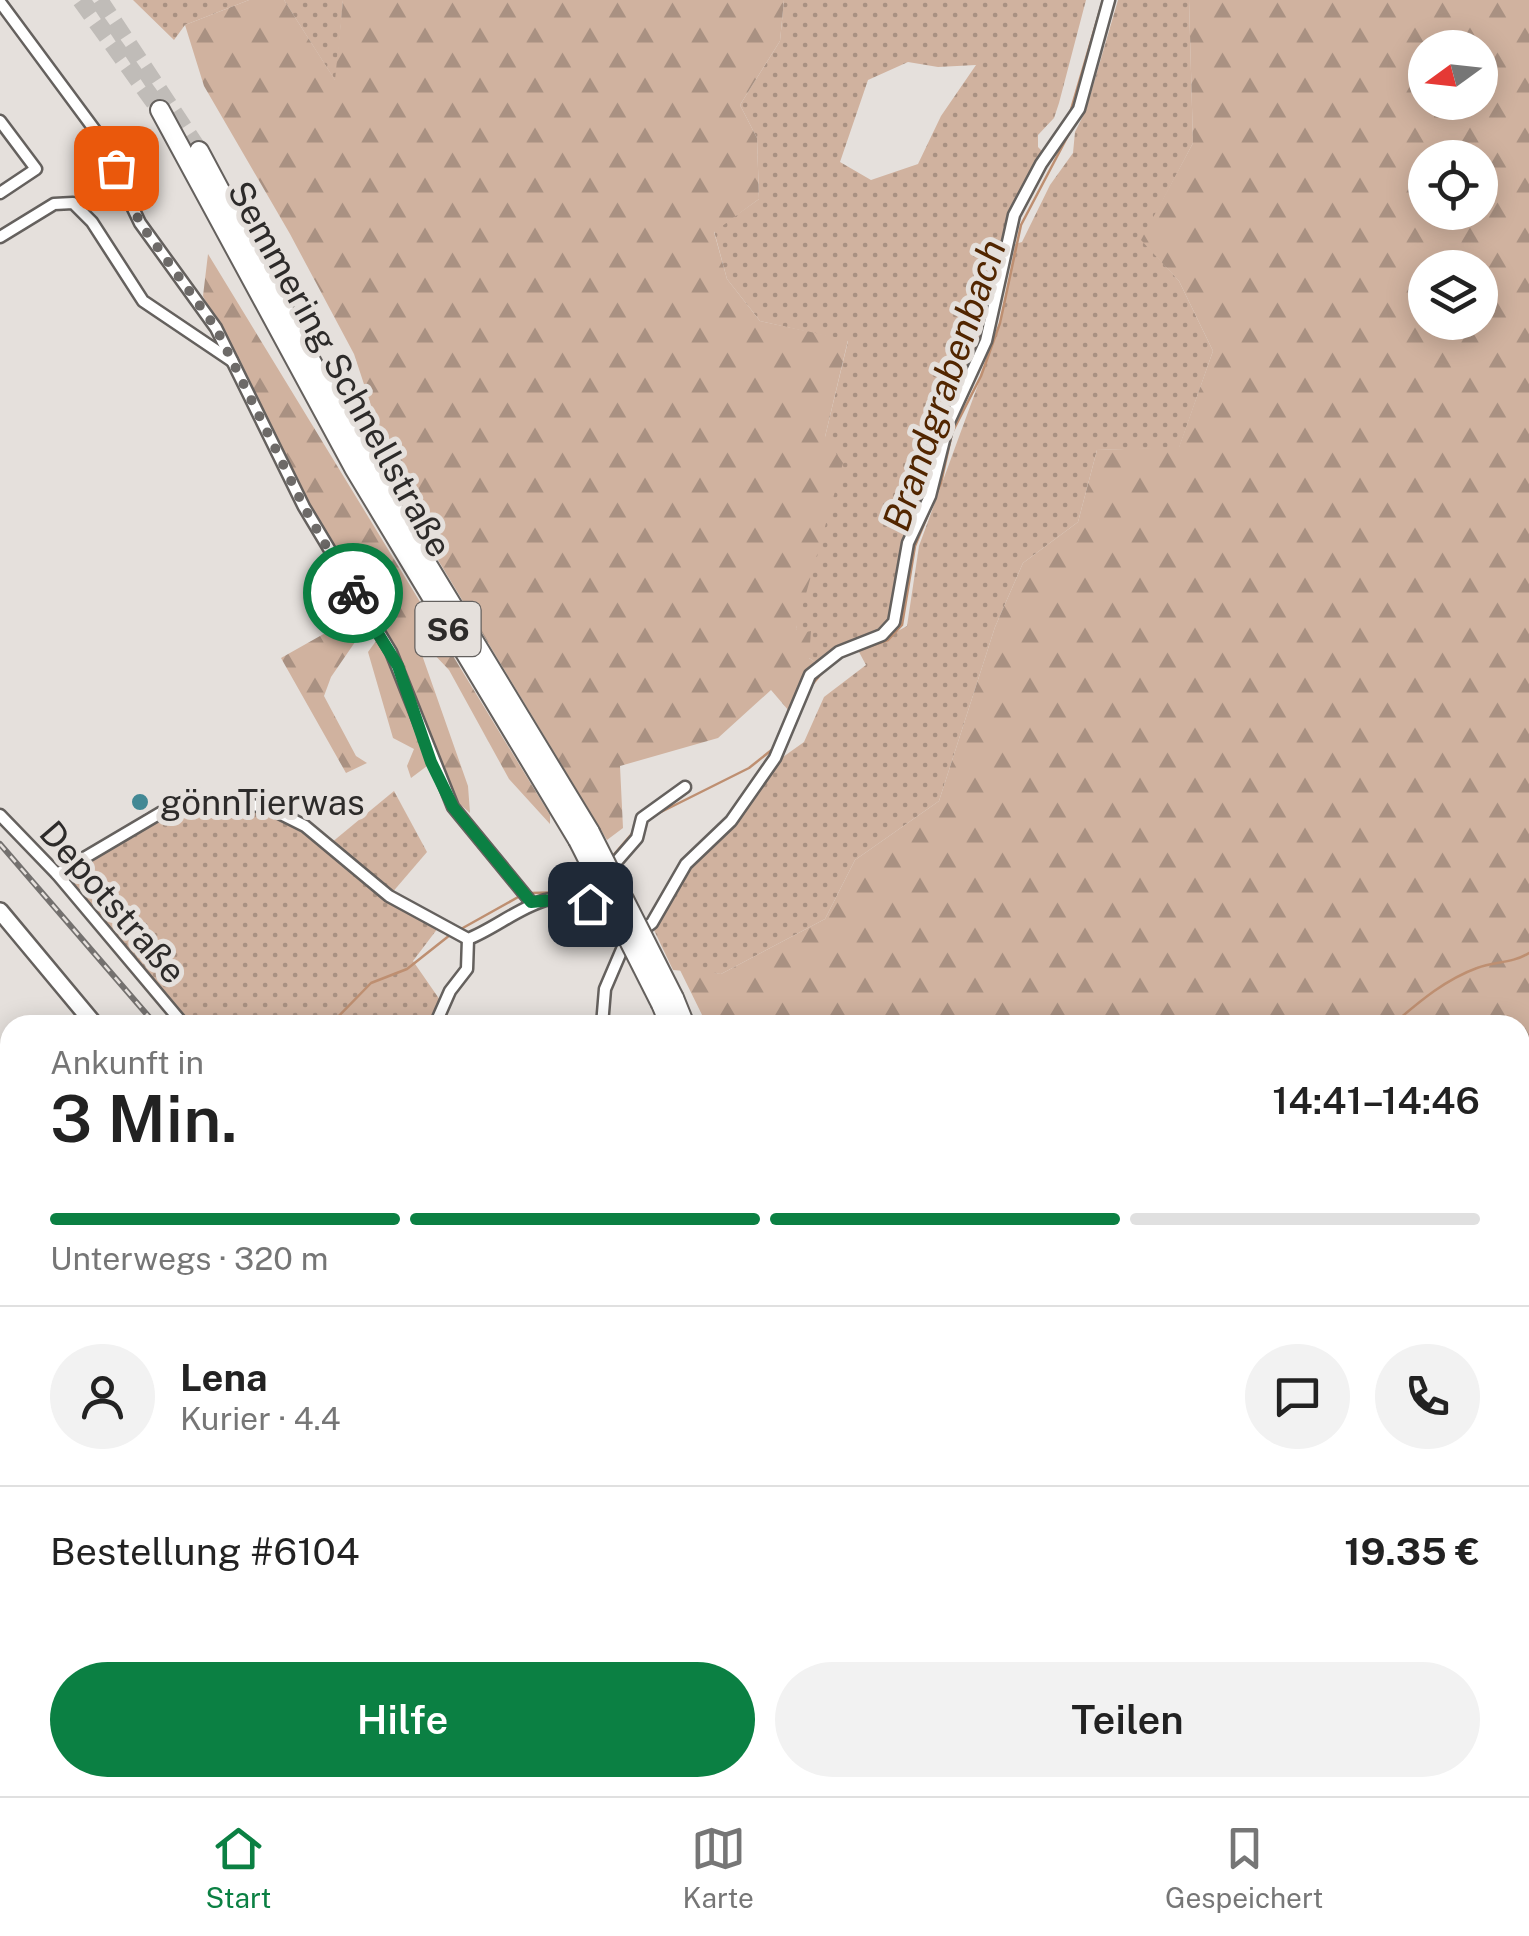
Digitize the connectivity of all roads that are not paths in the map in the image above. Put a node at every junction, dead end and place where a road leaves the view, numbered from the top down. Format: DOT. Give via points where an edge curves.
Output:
graph roads {
  1 [pos="1109,0"];
  2 [pos="0,2"];
  3 [pos="160,110"];
  4 [pos="0,120"];
  5 [pos="200,151"];
  6 [pos="0,193"];
  7 [pos="0,237"];
  8 [pos="233,362"];
  9 [pos="685,787"];
  10 [pos="0,815"];
  11 [pos="584,836"];
  12 [pos="57,874"];
  13 [pos="583,900"];
  14 [pos="531,902"];
  15 [pos="0,912"];
  16 [pos="468,939"];
  17 [pos="626,940"];
  18 [pos="667,1001"];
  19 [pos="87,1015"];
  20 [pos="176,1015"];
  21 [pos="440,1015"];
  22 [pos="603,1015"];
  23 [pos="669,1015"];
  24 [pos="678,1015"];
  1 -- 17 [label="street" via="1072,118 1014,215 986,341 948,424 930,496 908,543 894,622 810,675 775,758 745,802 686,864 652,923"];
  2 -- 8 [label="street" via="97,133 140,223"];
  3 -- 11 [label="highway, Semmering Schnellstraße / S6" via="354,468"];
  4 -- 6 [label="street" via="36,169"];
  5 -- 11 [label="highway, Semmering Schnellstraße / S6" via="365,462"];
  7 -- 8 [label="street" via="54,204 73,204 143,302"];
  8 -- 14 [label="street" via="304,507 398,666 453,807"];
  9 -- 13 [label="street" via="642,818 637,838"];
  10 -- 12 [label="street, Depotstraße"];
  11 -- 18 [label="highway, Semmering Schnellstraße / S6, bridge"];
  12 -- 16 [label="street" via="179,802 265,806 305,826 389,896"];
  12 -- 20 [label="street, Depotstraße"];
  13 -- 14 [label="street"];
  13 -- 17 [label="street"];
  14 -- 16 [label="street"];
  15 -- 19 [label="main road"];
  16 -- 21 [label="street" via="467,969"];
  17 -- 22 [label="street" via="605,989"];
  18 -- 23 [label="highway, Semmering Schnellstraße / S6"];
  18 -- 24 [label="highway, Semmering Schnellstraße / S6"];
}
